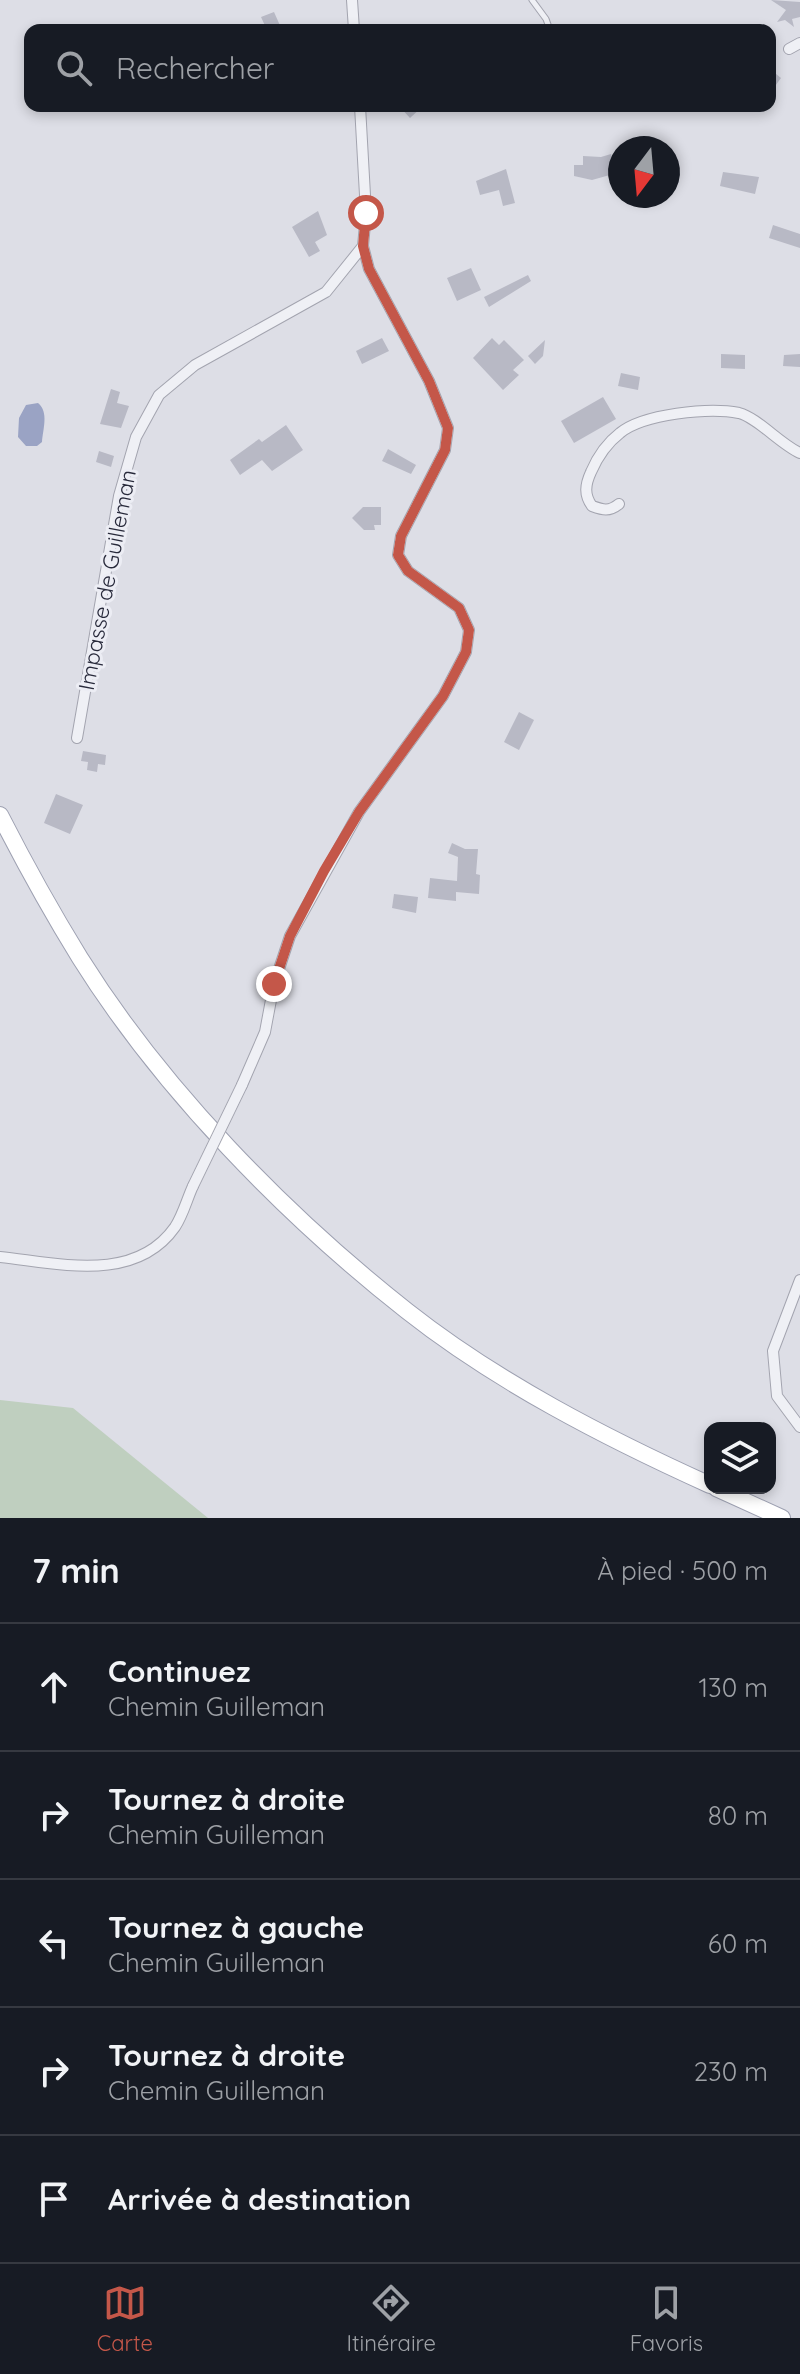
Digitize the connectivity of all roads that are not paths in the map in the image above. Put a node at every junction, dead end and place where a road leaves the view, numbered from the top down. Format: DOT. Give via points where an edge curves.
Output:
graph roads {
  1 [pos="352,0"];
  2 [pos="532,0"];
  3 [pos="354,24"];
  4 [pos="548,24"];
  5 [pos="800,43"];
  6 [pos="789,49"];
  7 [pos="360,112"];
  8 [pos="363,246"];
  9 [pos="800,453"];
  10 [pos="619,504"];
  11 [pos="77,738"];
  12 [pos="0,815"];
  13 [pos="0,1257"];
  14 [pos="800,1280"];
  15 [pos="800,1427"];
  16 [pos="704,1482"];
  17 [pos="729,1494"];
  18 [pos="782,1518"];
  1 -- 3 [label="street"];
  2 -- 4 [label="lane"];
  5 -- 6 [label="street"];
  7 -- 8 [label="street"];
  8 -- 11 [label="street, Impasse de Guilleman" via="326,292 195,365 159,395 136,437 119,496"];
  8 -- 13 [label="street, bridge" via="369,269 448,428 445,450 401,536 398,555 408,571 459,608 469,630 466,652 443,696 359,812 290,936 265,1032 176,1226 151,1251 99,1267"];
  9 -- 10 [label="street" via="742,414 686,413 640,422 609,443 588,478 585,491 592,506 604,510"];
  12 -- 16 [label="main road" via="81,960 137,1038 250,1170 408,1312 585,1425"];
  14 -- 15 [label="street" via="773,1351 777,1396"];
  17 -- 18 [label="main road"];
}
